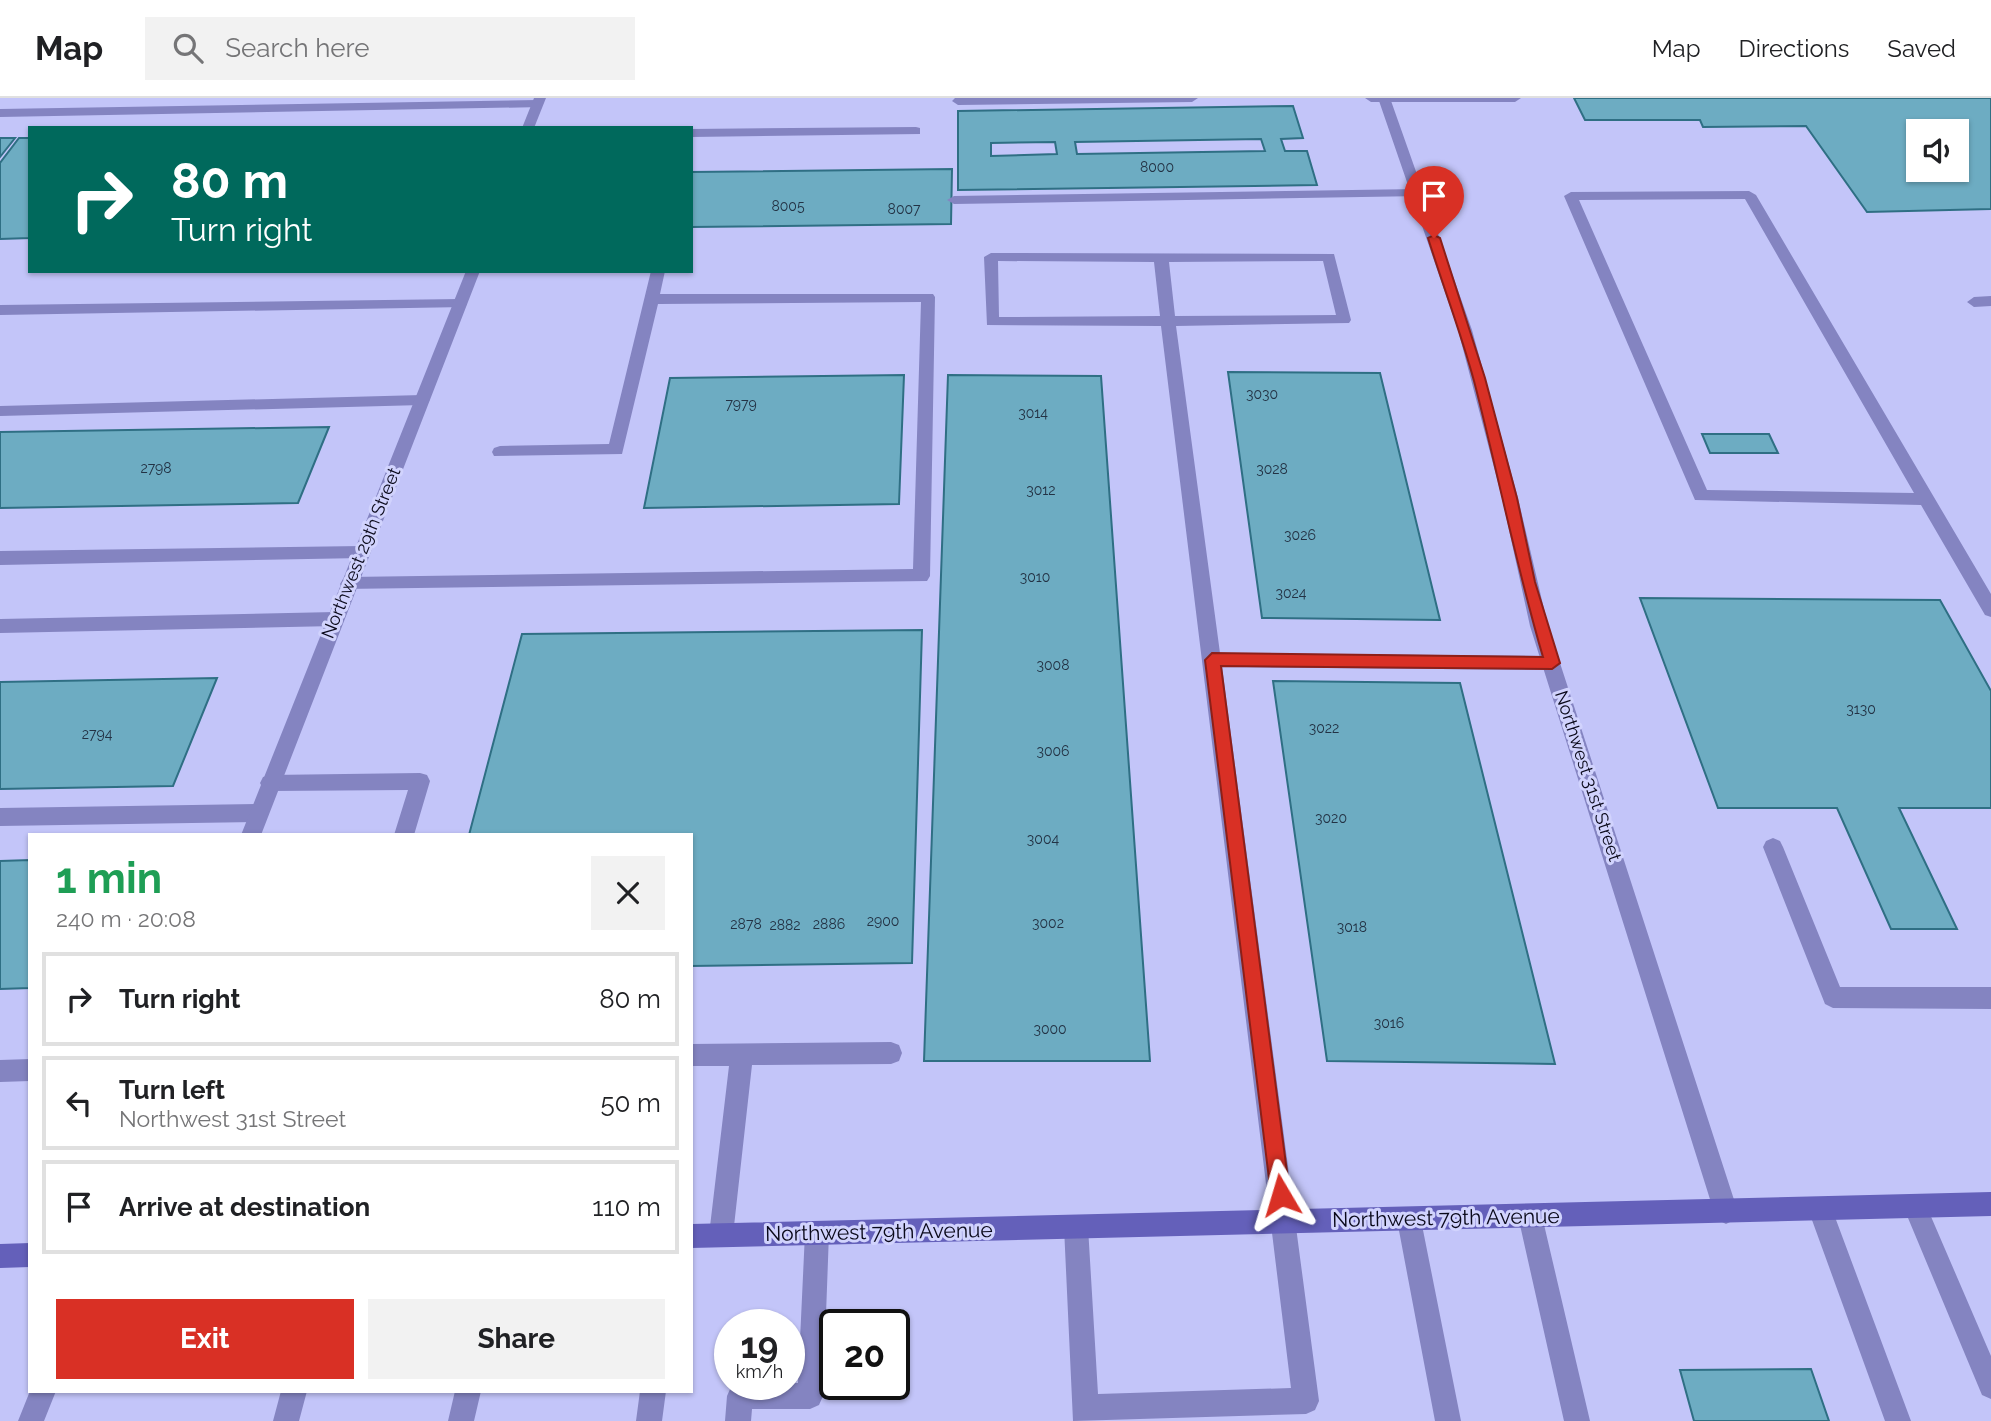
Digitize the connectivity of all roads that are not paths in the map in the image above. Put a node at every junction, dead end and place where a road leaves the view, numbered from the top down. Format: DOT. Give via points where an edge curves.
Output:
graph roads {
  1 [pos="1192,98"];
  2 [pos="1371,98"];
  3 [pos="1384,98"];
  4 [pos="1515,98"];
  5 [pos="539,101"];
  6 [pos="958,101"];
  7 [pos="0,113"];
  8 [pos="529,126"];
  9 [pos="916,131"];
  10 [pos="693,133"];
  11 [pos="1418,193"];
  12 [pos="954,200"];
  13 [pos="1161,258"];
  14 [pos="472,273"];
  15 [pos="658,273"];
  16 [pos="652,299"];
  17 [pos="1991,301"];
  18 [pos="1974,302"];
  19 [pos="460,304"];
  20 [pos="0,310"];
  21 [pos="1168,320"];
  22 [pos="422,400"];
  23 [pos="0,411"];
  24 [pos="500,452"];
  25 [pos="1927,499"];
  26 [pos="362,552"];
  27 [pos="0,558"];
  28 [pos="349,584"];
  29 [pos="1991,610"];
  30 [pos="335,619"];
  31 [pos="0,626"];
  32 [pos="1212,660"];
  33 [pos="1552,663"];
  34 [pos="271,783"];
  35 [pos="259,813"];
  36 [pos="0,817"];
  37 [pos="252,833"];
  38 [pos="405,833"];
  39 [pos="1773,847"];
  40 [pos="1991,998"];
  41 [pos="891,1053"];
  42 [pos="693,1055"];
  43 [pos="743,1055"];
  44 [pos="28,1070"];
  45 [pos="0,1071"];
  46 [pos="1991,1204"];
  47 [pos="1915,1206"];
  48 [pos="1820,1209"];
  49 [pos="1726,1212"];
  50 [pos="1530,1216"];
  51 [pos="1409,1220"];
  52 [pos="1284,1222"];
  53 [pos="1076,1227"];
  54 [pos="817,1233"];
  55 [pos="721,1235"];
  56 [pos="693,1236"];
  57 [pos="28,1255"];
  58 [pos="0,1256"];
  59 [pos="1991,1386"];
  60 [pos="42,1393"];
  61 [pos="293,1393"];
  62 [pos="468,1393"];
  63 [pos="653,1393"];
  64 [pos="1086,1414"];
  65 [pos="31,1421"];
  66 [pos="286,1421"];
  67 [pos="461,1421"];
  68 [pos="649,1421"];
  69 [pos="738,1421"];
  70 [pos="1448,1421"];
  71 [pos="1577,1421"];
  72 [pos="1898,1421"];
  1 -- 6 [label="street"];
  2 -- 3 [label="street"];
  3 -- 4 [label="street"];
  3 -- 11 [label="street, Northwest 31st Street"];
  5 -- 7 [label="street"];
  5 -- 8 [label="street"];
  9 -- 10 [label="street"];
  11 -- 12 [label="street"];
  11 -- 33 [label="street, Northwest 31st Street" via="1476,366 1533,604"];
  13 -- 21 [label="street"];
  13 -- 21 [label="street" via="1329,257 1344,320"];
  13 -- 21 [label="street" via="991,257 992,322"];
  14 -- 19 [label="street, Northwest 29th Street"];
  15 -- 16 [label="street"];
  16 -- 24 [label="street" via="616,450"];
  16 -- 28 [label="street" via="928,298 921,576"];
  17 -- 18 [label="street"];
  19 -- 20 [label="street"];
  19 -- 22 [label="street, Northwest 29th Street"];
  21 -- 32 [label="street"];
  22 -- 23 [label="street"];
  22 -- 26 [label="street, Northwest 29th Street"];
  25 -- 25 [label="lane" via="1749,195 1571,195 1701,496"];
  25 -- 29 [label="street"];
  26 -- 27 [label="street"];
  26 -- 28 [label="street, Northwest 29th Street"];
  28 -- 30 [label="street, Northwest 29th Street"];
  30 -- 31 [label="street"];
  30 -- 34 [label="street, Northwest 29th Street"];
  32 -- 33 [label="street"];
  32 -- 52 [label="street"];
  33 -- 49 [label="street, Northwest 31st Street"];
  34 -- 35 [label="street, Northwest 29th Street"];
  34 -- 38 [label="street" via="420,781"];
  35 -- 36 [label="street"];
  35 -- 37 [label="street, Northwest 29th Street"];
  39 -- 40 [label="street" via="1833,997"];
  41 -- 43 [label="street"];
  42 -- 43 [label="street"];
  43 -- 55 [label="street"];
  44 -- 45 [label="street"];
  46 -- 47 [label="main road, Northwest 79th Avenue"];
  47 -- 48 [label="main road, Northwest 79th Avenue"];
  47 -- 59 [label="street"];
  48 -- 49 [label="main road, Northwest 79th Avenue"];
  48 -- 72 [label="street"];
  49 -- 50 [label="main road, Northwest 79th Avenue"];
  50 -- 51 [label="main road, Northwest 79th Avenue"];
  50 -- 71 [label="street"];
  51 -- 52 [label="main road, Northwest 79th Avenue"];
  51 -- 70 [label="street"];
  52 -- 53 [label="main road, Northwest 79th Avenue"];
  52 -- 64 [label="street" via="1307,1401"];
  53 -- 54 [label="main road, Northwest 79th Avenue"];
  53 -- 64 [label="street"];
  54 -- 55 [label="main road, Northwest 79th Avenue"];
  54 -- 69 [label="street" via="810,1396 740,1396"];
  55 -- 56 [label="main road, Northwest 79th Avenue"];
  57 -- 58 [label="main road"];
  60 -- 65 [label="street"];
  61 -- 66 [label="street"];
  62 -- 67 [label="street"];
  63 -- 68 [label="street"];
}
